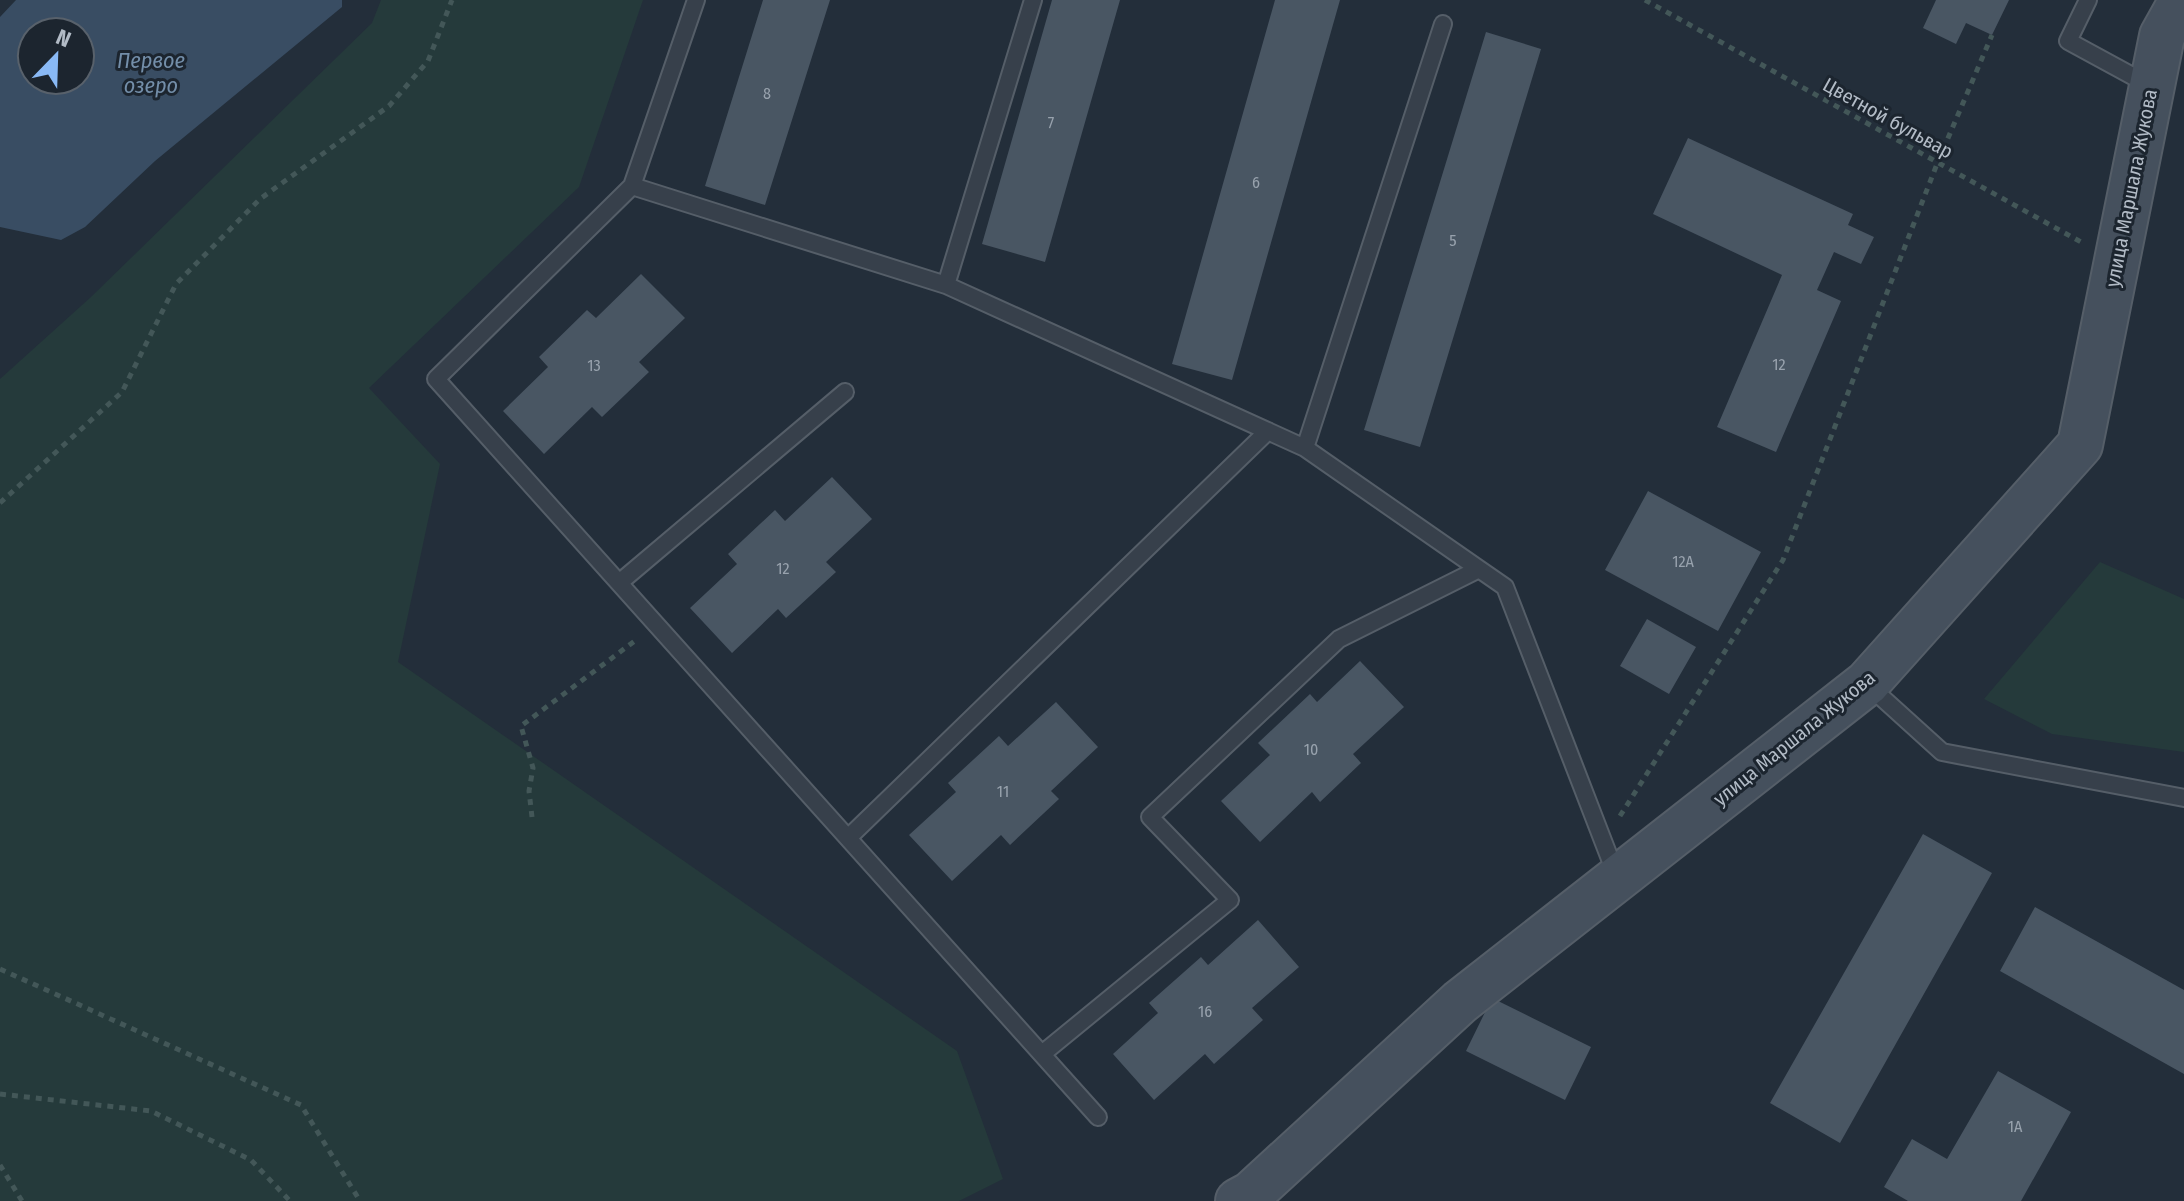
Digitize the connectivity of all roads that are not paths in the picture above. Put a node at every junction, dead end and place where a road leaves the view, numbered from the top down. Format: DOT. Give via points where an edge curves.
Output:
graph roads {
  1 [pos="696,0"];
  2 [pos="1033,0"];
  3 [pos="2088,0"];
  4 [pos="2182,0"];
  5 [pos="1443,24"];
  6 [pos="2152,86"];
  7 [pos="632,186"];
  8 [pos="946,285"];
  9 [pos="845,392"];
  10 [pos="1268,431"];
  11 [pos="1305,448"];
  12 [pos="1479,569"];
  13 [pos="619,583"];
  14 [pos="1867,683"];
  15 [pos="2184,798"];
  16 [pos="848,838"];
  17 [pos="1610,861"];
  18 [pos="1042,1054"];
  19 [pos="1098,1117"];
  20 [pos="1238,1201"];
  1 -- 7 [label="lane"];
  2 -- 8 [label="lane"];
  3 -- 6 [label="lane" via="2068,41"];
  4 -- 6 [label="street, улица Маршала Жукова" via="2162,36"];
  5 -- 11 [label="lane"];
  6 -- 14 [label="street, улица Маршала Жукова" via="2080,445"];
  7 -- 8 [label="lane"];
  7 -- 13 [label="lane" via="436,379"];
  8 -- 10 [label="lane"];
  9 -- 13 [label="lane"];
  10 -- 11 [label="lane"];
  10 -- 16 [label="lane"];
  11 -- 12 [label="lane"];
  12 -- 17 [label="lane" via="1505,587"];
  12 -- 18 [label="lane" via="1339,639 1150,817 1230,900"];
  13 -- 16 [label="lane"];
  14 -- 15 [label="lane" via="1942,752"];
  14 -- 17 [label="street, улица Маршала Жукова"];
  16 -- 18 [label="lane"];
  17 -- 20 [label="street, улица Маршала Жукова"];
  18 -- 19 [label="lane"];
}
